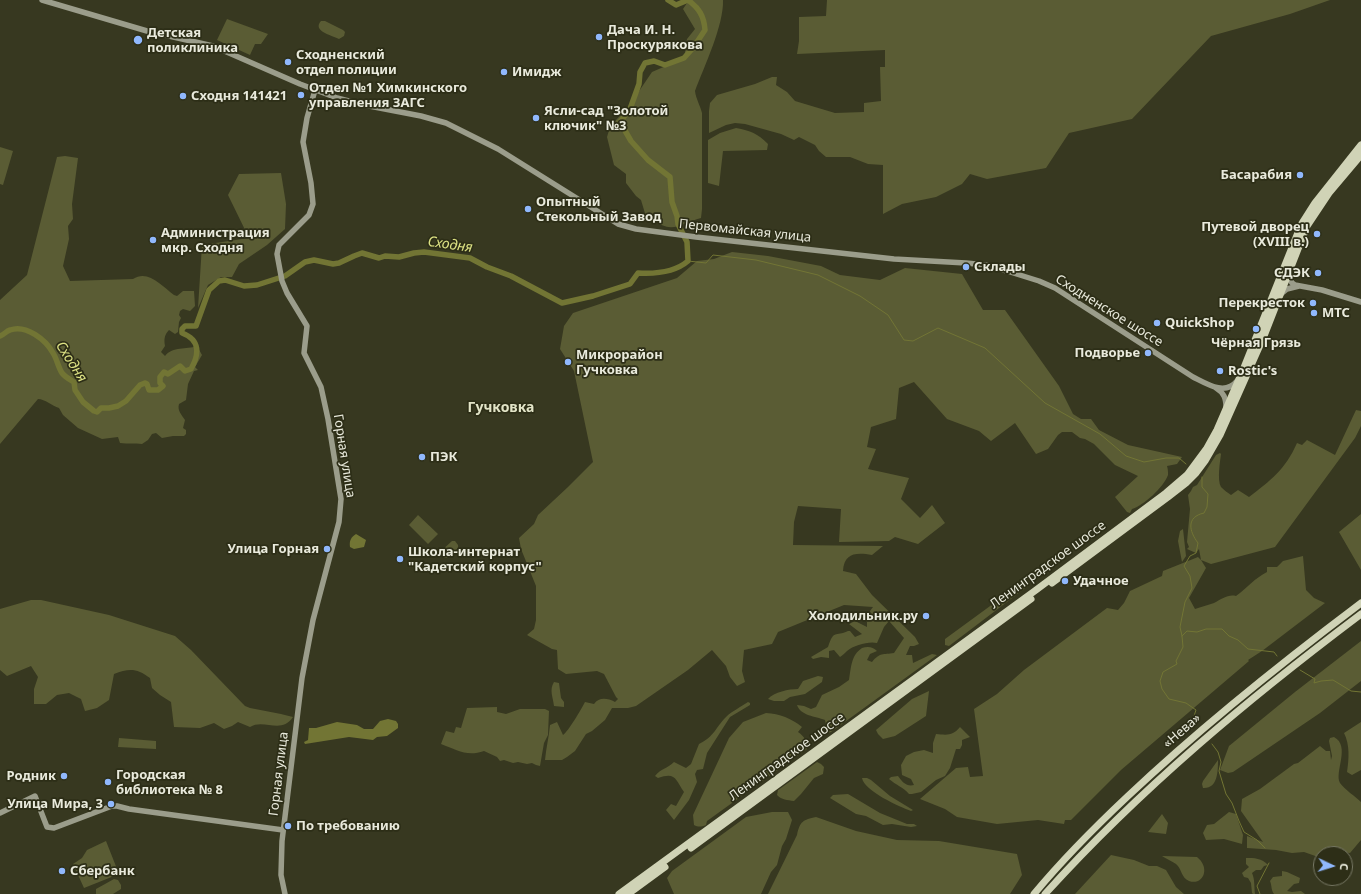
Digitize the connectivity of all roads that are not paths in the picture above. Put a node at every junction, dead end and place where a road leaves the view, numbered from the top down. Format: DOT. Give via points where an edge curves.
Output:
graph roads {
  1 [pos="42,0"];
  2 [pos="315,90"];
  3 [pos="1361,145"];
  4 [pos="1361,155"];
  5 [pos="894,259"];
  6 [pos="1291,267"];
  7 [pos="1299,286"];
  8 [pos="1281,294"];
  9 [pos="1361,302"];
  10 [pos="1240,378"];
  11 [pos="1213,386"];
  12 [pos="1225,410"];
  13 [pos="1361,603"];
  14 [pos="1361,614"];
  15 [pos="0,813"];
  16 [pos="283,830"];
  17 [pos="285,894"];
  18 [pos="619,894"];
  19 [pos="628,894"];
  20 [pos="1034,894"];
  21 [pos="1045,894"];
  1 -- 2 [label="main road, Первомайская улица" via="147,31 210,45"];
  2 -- 5 [label="main road, Первомайская улица" via="355,103 446,123 498,149 613,222 636,229"];
  2 -- 16 [label="main road, Горная улица" via="303,142 311,183 311,210 280,246 277,254 282,281 307,326 304,353 321,387 341,499 339,522 305,658"];
  3 -- 10 [label="highway, Ленинградское шоссе" via="1301,225"];
  4 -- 6 [label="highway, Ленинградское шоссе" via="1314,215 1302,237"];
  5 -- 11 [label="main road, Сходненское шоссе" via="986,265 1039,281 1072,298 1193,377"];
  6 -- 7 [label="main road" via="1290,280"];
  6 -- 8 [label="highway, Ленинградское шоссе"];
  7 -- 8 [label="main road" via="1287,289"];
  7 -- 9 [label="main road" via="1320,289"];
  8 -- 19 [label="highway, Ленинградское шоссе" via="1220,435 1205,461 1186,483 1123,532"];
  10 -- 11 [label="main road, Сходненское шоссе" via="1227,388"];
  10 -- 12 [label="highway, Ленинградское шоссе"];
  11 -- 12 [label="main road, Сходненское шоссе" via="1224,395"];
  12 -- 18 [label="highway, Ленинградское шоссе" via="1207,448 1187,475 1166,493"];
  13 -- 20 [label="highway, «Нева»" via="1258,682 1174,754 1104,819"];
  14 -- 21 [label="highway, «Нева»" via="1263,690 1181,759 1111,824"];
  15 -- 16 [label="main road" via="35,796 48,827 54,828 117,806"];
  16 -- 17 [label="main road, Горная улица" via="281,862"];
}
